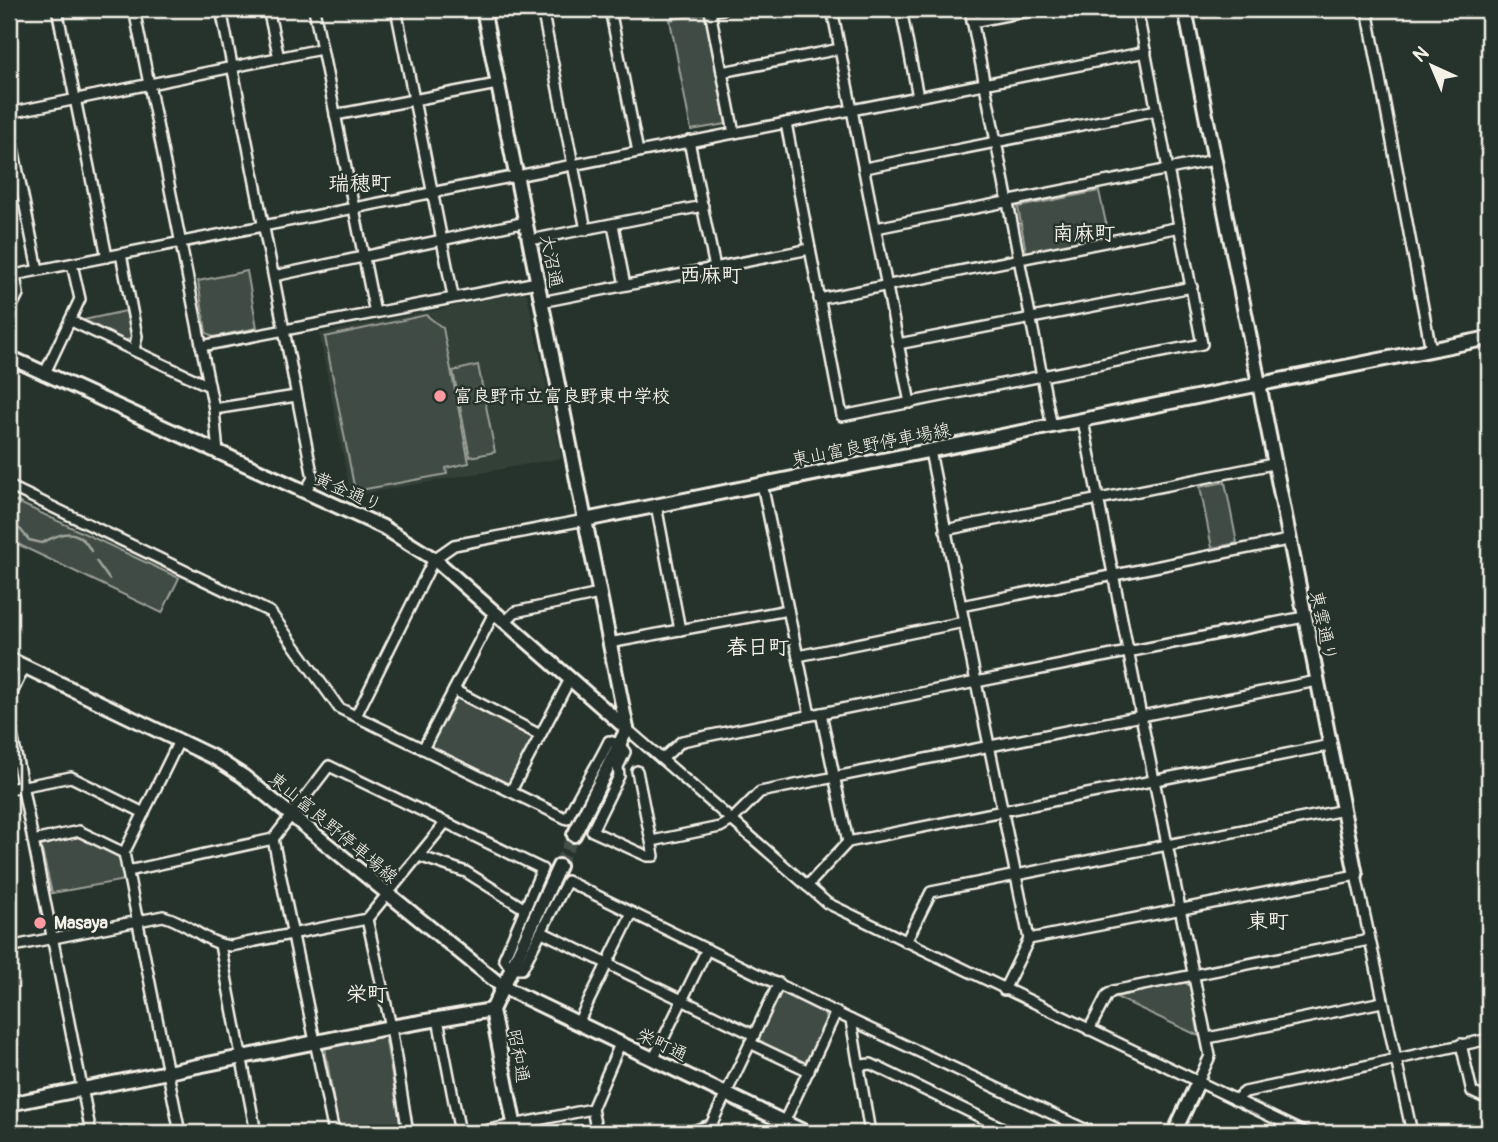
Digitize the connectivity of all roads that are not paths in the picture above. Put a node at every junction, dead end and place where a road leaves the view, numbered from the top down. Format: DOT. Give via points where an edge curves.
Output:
graph roads {
  1 [pos="57,9"];
  2 [pos="134,9"];
  3 [pos="222,9"];
  4 [pos="268,9"];
  5 [pos="314,9"];
  6 [pos="397,9"];
  7 [pos="483,9"];
  8 [pos="542,9"];
  9 [pos="610,9"];
  10 [pos="723,9"];
  11 [pos="832,9"];
  12 [pos="901,9"];
  13 [pos="970,9"];
  14 [pos="1039,9"];
  15 [pos="1137,9"];
  16 [pos="1185,9"];
  17 [pos="1367,9"];
  18 [pos="972,22"];
  19 [pos="321,49"];
  20 [pos="840,49"];
  21 [pos="1146,52"];
  22 [pos="279,58"];
  23 [pos="234,67"];
  24 [pos="722,72"];
  25 [pos="150,83"];
  26 [pos="984,83"];
  27 [pos="497,84"];
  28 [pos="918,97"];
  29 [pos="76,99"];
  30 [pos="415,100"];
  31 [pos="852,110"];
  32 [pos="1157,110"];
  33 [pos="9,113"];
  34 [pos="335,115"];
  35 [pos="786,123"];
  36 [pos="9,128"];
  37 [pos="734,133"];
  38 [pos="689,141"];
  39 [pos="996,143"];
  40 [pos="638,152"];
  41 [pos="1214,160"];
  42 [pos="574,165"];
  43 [pos="865,168"];
  44 [pos="1168,168"];
  45 [pos="517,176"];
  46 [pos="433,192"];
  47 [pos="1007,201"];
  48 [pos="703,206"];
  49 [pos="353,208"];
  50 [pos="526,222"];
  51 [pos="614,225"];
  52 [pos="265,226"];
  53 [pos="876,228"];
  54 [pos="1180,228"];
  55 [pos="586,230"];
  56 [pos="530,240"];
  57 [pos="442,242"];
  58 [pos="179,244"];
  59 [pos="810,249"];
  60 [pos="121,254"];
  61 [pos="107,257"];
  62 [pos="364,259"];
  63 [pos="1018,260"];
  64 [pos="72,264"];
  65 [pos="715,268"];
  66 [pos="38,270"];
  67 [pos="12,275"];
  68 [pos="274,276"];
  69 [pos="537,282"];
  70 [pos="625,285"];
  71 [pos="888,287"];
  72 [pos="1192,287"];
  73 [pos="453,296"];
  74 [pos="820,299"];
  75 [pos="541,302"];
  76 [pos="9,312"];
  77 [pos="375,313"];
  78 [pos="1030,319"];
  79 [pos="71,321"];
  80 [pos="284,329"];
  81 [pos="1489,338"];
  82 [pos="898,344"];
  83 [pos="201,346"];
  84 [pos="134,350"];
  85 [pos="1431,350"];
  86 [pos="9,357"];
  87 [pos="44,374"];
  88 [pos="1042,378"];
  89 [pos="1258,384"];
  90 [pos="209,386"];
  91 [pos="296,396"];
  92 [pos="910,403"];
  93 [pos="214,409"];
  94 [pos="1083,421"];
  95 [pos="1052,427"];
  96 [pos="930,451"];
  97 [pos="218,454"];
  98 [pos="1273,464"];
  99 [pos="762,484"];
  100 [pos="9,486"];
  101 [pos="305,492"];
  102 [pos="1099,500"];
  103 [pos="656,505"];
  104 [pos="585,520"];
  105 [pos="945,530"];
  106 [pos="1288,540"];
  107 [pos="434,559"];
  108 [pos="1113,576"];
  109 [pos="599,594"];
  110 [pos="961,606"];
  111 [pos="788,610"];
  112 [pos="494,612"];
  113 [pos="1304,617"];
  114 [pos="505,622"];
  115 [pos="964,622"];
  116 [pos="680,630"];
  117 [pos="609,643"];
  118 [pos="1128,651"];
  119 [pos="798,656"];
  120 [pos="9,659"];
  121 [pos="24,666"];
  122 [pos="570,679"];
  123 [pos="1317,681"];
  124 [pos="976,682"];
  125 [pos="454,690"];
  126 [pos="9,699"];
  127 [pos="821,713"];
  128 [pos="810,715"];
  129 [pos="356,716"];
  130 [pos="1142,716"];
  131 [pos="9,719"];
  132 [pos="627,729"];
  133 [pos="540,734"];
  134 [pos="179,741"];
  135 [pos="619,744"];
  136 [pos="1331,745"];
  137 [pos="988,746"];
  138 [pos="423,749"];
  139 [pos="662,759"];
  140 [pos="637,771"];
  141 [pos="834,777"];
  142 [pos="1155,780"];
  143 [pos="22,786"];
  144 [pos="9,789"];
  145 [pos="511,791"];
  146 [pos="1001,810"];
  147 [pos="1345,810"];
  148 [pos="145,813"];
  149 [pos="291,814"];
  150 [pos="732,820"];
  151 [pos="446,822"];
  152 [pos="574,835"];
  153 [pos="273,839"];
  154 [pos="33,841"];
  155 [pos="652,841"];
  156 [pos="848,842"];
  157 [pos="1167,846"];
  158 [pos="124,853"];
  159 [pos="419,856"];
  160 [pos="559,866"];
  161 [pos="128,871"];
  162 [pos="1015,875"];
  163 [pos="1356,875"];
  164 [pos="807,886"];
  165 [pos="388,896"];
  166 [pos="525,909"];
  167 [pos="1181,910"];
  168 [pos="632,913"];
  169 [pos="367,919"];
  170 [pos="138,920"];
  171 [pos="542,932"];
  172 [pos="294,934"];
  173 [pos="52,938"];
  174 [pos="1029,939"];
  175 [pos="1369,940"];
  176 [pos="906,942"];
  177 [pos="220,945"];
  178 [pos="9,947"];
  179 [pos="708,949"];
  180 [pos="608,965"];
  181 [pos="511,969"];
  182 [pos="1194,976"];
  183 [pos="779,984"];
  184 [pos="503,987"];
  185 [pos="1004,990"];
  186 [pos="682,1000"];
  187 [pos="1382,1002"];
  188 [pos="492,1010"];
  189 [pos="836,1012"];
  190 [pos="438,1019"];
  191 [pos="851,1020"];
  192 [pos="578,1023"];
  193 [pos="391,1027"];
  194 [pos="1089,1030"];
  195 [pos="1208,1038"];
  196 [pos="752,1039"];
  197 [pos="1489,1039"];
  198 [pos="315,1043"];
  199 [pos="620,1044"];
  200 [pos="1461,1044"];
  201 [pos="241,1057"];
  202 [pos="1395,1058"];
  203 [pos="653,1060"];
  204 [pos="861,1065"];
  205 [pos="809,1071"];
  206 [pos="167,1072"];
  207 [pos="1198,1082"];
  208 [pos="83,1090"];
  209 [pos="725,1094"];
  210 [pos="1235,1100"];
  211 [pos="1489,1100"];
  212 [pos="9,1104"];
  213 [pos="592,1109"];
  214 [pos="782,1128"];
  215 [pos="515,1129"];
  216 [pos="91,1133"];
  217 [pos="180,1133"];
  218 [pos="256,1133"];
  219 [pos="334,1133"];
  220 [pos="408,1133"];
  221 [pos="460,1133"];
  222 [pos="474,1133"];
  223 [pos="597,1133"];
  224 [pos="687,1133"];
  225 [pos="807,1133"];
  226 [pos="870,1133"];
  227 [pos="1013,1133"];
  228 [pos="1093,1133"];
  229 [pos="1174,1133"];
  230 [pos="1305,1133"];
  231 [pos="1412,1133"];
  1 -- 29 [label="street"];
  2 -- 25 [label="street"];
  3 -- 23 [label="street"];
  4 -- 22 [label="street"];
  5 -- 19 [label="street"];
  6 -- 30 [label="street"];
  7 -- 27 [label="street, 大沼通"];
  8 -- 42 [label="street"];
  9 -- 40 [label="street"];
  10 -- 24 [label="street" via="710,11"];
  11 -- 20 [label="street"];
  12 -- 28 [label="street"];
  13 -- 18 [label="street"];
  14 -- 18 [label="street"];
  15 -- 21 [label="street"];
  16 -- 41 [label="street, 東雲通り"];
  17 -- 85 [label="street"];
  18 -- 26 [label="street"];
  19 -- 22 [label="street"];
  19 -- 34 [label="street"];
  20 -- 24 [label="street"];
  20 -- 31 [label="street"];
  21 -- 26 [label="street"];
  21 -- 32 [label="street"];
  22 -- 23 [label="street"];
  23 -- 25 [label="street"];
  23 -- 52 [label="street"];
  24 -- 37 [label="street"];
  25 -- 29 [label="street"];
  25 -- 58 [label="street"];
  26 -- 28 [label="street"];
  26 -- 39 [label="street"];
  27 -- 30 [label="street"];
  27 -- 45 [label="street, 大沼通"];
  28 -- 31 [label="street"];
  29 -- 33 [label="street"];
  29 -- 61 [label="street"];
  30 -- 34 [label="street"];
  30 -- 46 [label="street"];
  31 -- 35 [label="street"];
  31 -- 43 [label="street"];
  32 -- 39 [label="street"];
  32 -- 44 [label="street"];
  34 -- 49 [label="street"];
  35 -- 37 [label="street"];
  35 -- 59 [label="street"];
  36 -- 66 [label="street"];
  37 -- 38 [label="street"];
  38 -- 40 [label="street"];
  38 -- 48 [label="street"];
  39 -- 43 [label="street"];
  39 -- 47 [label="street"];
  40 -- 42 [label="street"];
  41 -- 44 [label="street"];
  41 -- 89 [label="street, 東雲通り"];
  42 -- 45 [label="street"];
  42 -- 55 [label="street"];
  43 -- 53 [label="street"];
  44 -- 47 [label="street"];
  44 -- 54 [label="street"];
  45 -- 46 [label="street"];
  45 -- 50 [label="street, 大沼通"];
  46 -- 49 [label="street"];
  46 -- 57 [label="street"];
  47 -- 53 [label="street"];
  47 -- 63 [label="street"];
  48 -- 51 [label="street"];
  48 -- 65 [label="street"];
  49 -- 52 [label="street"];
  49 -- 62 [label="street"];
  50 -- 56 [label="street, 大沼通"];
  50 -- 57 [label="street"];
  51 -- 55 [label="street"];
  51 -- 70 [label="street"];
  52 -- 58 [label="street"];
  52 -- 68 [label="street"];
  53 -- 71 [label="street"];
  54 -- 63 [label="street"];
  54 -- 72 [label="street"];
  55 -- 56 [label="street"];
  56 -- 69 [label="street, 大沼通"];
  57 -- 62 [label="street"];
  57 -- 73 [label="street"];
  58 -- 60 [label="street"];
  58 -- 83 [label="street"];
  59 -- 65 [label="street"];
  59 -- 74 [label="street"];
  60 -- 61 [label="street"];
  60 -- 84 [label="street" via="137,336"];
  61 -- 64 [label="street"];
  62 -- 68 [label="street"];
  62 -- 77 [label="street"];
  63 -- 71 [label="street"];
  63 -- 78 [label="street"];
  64 -- 66 [label="street"];
  64 -- 79 [label="street" via="80,299"];
  65 -- 70 [label="street"];
  66 -- 67 [label="street"];
  67 -- 76 [label="street" via="18,294"];
  68 -- 80 [label="street"];
  69 -- 73 [label="street"];
  69 -- 75 [label="street, 大沼通"];
  70 -- 75 [label="street"];
  71 -- 74 [label="street"];
  71 -- 82 [label="street"];
  72 -- 78 [label="street"];
  72 -- 88 [label="street" via="1202,344"];
  73 -- 77 [label="street"];
  74 -- 92 [label="street" via="842,416"];
  75 -- 104 [label="street, 大沼通"];
  77 -- 80 [label="street"];
  78 -- 82 [label="street"];
  78 -- 88 [label="street"];
  79 -- 84 [label="street"];
  79 -- 87 [label="street"];
  80 -- 83 [label="street"];
  80 -- 91 [label="street"];
  81 -- 85 [label="street, 東山富良野停車場線"];
  82 -- 92 [label="street"];
  83 -- 90 [label="street"];
  84 -- 90 [label="street"];
  85 -- 89 [label="street, 東山富良野停車場線"];
  86 -- 87 [label="street, 黄金通り"];
  87 -- 97 [label="street, 黄金通り"];
  88 -- 92 [label="street"];
  88 -- 95 [label="street"];
  89 -- 94 [label="street, 東山富良野停車場線"];
  89 -- 98 [label="street, 東雲通り"];
  90 -- 93 [label="street"];
  91 -- 93 [label="street"];
  91 -- 101 [label="street" via="313,478"];
  93 -- 97 [label="street"];
  94 -- 95 [label="street, 東山富良野停車場線"];
  94 -- 102 [label="street"];
  95 -- 96 [label="street, 東山富良野停車場線"];
  96 -- 99 [label="street, 東山富良野停車場線"];
  96 -- 105 [label="street"];
  97 -- 101 [label="street, 黄金通り"];
  98 -- 102 [label="street"];
  98 -- 106 [label="street, 東雲通り"];
  99 -- 103 [label="street, 東山富良野停車場線"];
  99 -- 111 [label="street"];
  100 -- 129 [label="street" via="270,612 339,708"];
  101 -- 107 [label="street, 黄金通り" via="383,527"];
  102 -- 105 [label="street"];
  102 -- 108 [label="street"];
  103 -- 104 [label="street, 東山富良野停車場線"];
  103 -- 116 [label="street"];
  104 -- 107 [label="street" via="454,545"];
  104 -- 109 [label="street"];
  105 -- 110 [label="street"];
  106 -- 108 [label="street"];
  106 -- 113 [label="street, 東雲通り"];
  107 -- 112 [label="street, 黄金通り"];
  107 -- 129 [label="street"];
  108 -- 110 [label="street"];
  108 -- 118 [label="street"];
  109 -- 114 [label="street" via="516,612"];
  109 -- 117 [label="street"];
  110 -- 115 [label="street"];
  111 -- 116 [label="street"];
  111 -- 119 [label="street"];
  112 -- 114 [label="street, 黄金通り"];
  112 -- 125 [label="street"];
  113 -- 118 [label="street"];
  113 -- 123 [label="street, 東雲通り"];
  114 -- 122 [label="street, 黄金通り"];
  115 -- 119 [label="street"];
  115 -- 124 [label="street"];
  116 -- 117 [label="street"];
  117 -- 132 [label="street"];
  118 -- 124 [label="street"];
  118 -- 130 [label="street"];
  119 -- 128 [label="street"];
  120 -- 121 [label="street, 東山富良野停車場線"];
  121 -- 126 [label="street"];
  121 -- 134 [label="street, 東山富良野停車場線"];
  122 -- 132 [label="street, 黄金通り"];
  122 -- 133 [label="street"];
  123 -- 130 [label="street"];
  123 -- 136 [label="street, 東雲通り"];
  124 -- 127 [label="street"];
  124 -- 137 [label="street"];
  125 -- 133 [label="street"];
  125 -- 138 [label="street"];
  127 -- 128 [label="street"];
  127 -- 141 [label="street"];
  128 -- 139 [label="street" via="682,741"];
  129 -- 138 [label="street"];
  130 -- 137 [label="street"];
  130 -- 142 [label="street"];
  131 -- 143 [label="street"];
  132 -- 135 [label="street"];
  132 -- 139 [label="street"];
  133 -- 145 [label="street"];
  134 -- 148 [label="street"];
  134 -- 149 [label="street, 東山富良野停車場線" via="243,776"];
  135 -- 145 [label="street" via="609,741 568,819"];
  135 -- 152 [label="street"];
  135 -- 155 [label="street" via="625,752 619,776 592,831 648,856 654,856"];
  136 -- 142 [label="street"];
  136 -- 147 [label="street, 東雲通り"];
  137 -- 141 [label="street"];
  137 -- 146 [label="street"];
  138 -- 145 [label="street"];
  139 -- 150 [label="street"];
  140 -- 155 [label="street"];
  141 -- 150 [label="street" via="760,792"];
  141 -- 156 [label="street"];
  142 -- 146 [label="street"];
  142 -- 157 [label="street"];
  143 -- 144 [label="street"];
  143 -- 148 [label="street" via="71,777"];
  143 -- 154 [label="street"];
  146 -- 156 [label="street"];
  146 -- 162 [label="street"];
  147 -- 157 [label="street"];
  147 -- 163 [label="street, 東雲通り"];
  148 -- 158 [label="street"];
  149 -- 151 [label="street" via="328,766"];
  149 -- 153 [label="street"];
  149 -- 165 [label="street, 東山富良野停車場線"];
  150 -- 155 [label="street" via="720,827"];
  150 -- 164 [label="street"];
  151 -- 159 [label="street"];
  151 -- 166 [label="street" via="542,869"];
  153 -- 161 [label="street"];
  153 -- 172 [label="street"];
  154 -- 158 [label="street" via="79,831"];
  154 -- 173 [label="street"];
  156 -- 164 [label="street"];
  157 -- 162 [label="street"];
  157 -- 167 [label="street"];
  158 -- 161 [label="street"];
  159 -- 165 [label="street"];
  159 -- 166 [label="street" via="466,872"];
  160 -- 181 [label="street"];
  161 -- 170 [label="street"];
  162 -- 174 [label="street"];
  162 -- 176 [label="street" via="931,892"];
  163 -- 167 [label="street"];
  163 -- 175 [label="street"];
  164 -- 176 [label="street" via="827,903"];
  165 -- 169 [label="street"];
  165 -- 184 [label="street, 東山富良野停車場線"];
  166 -- 181 [label="street" via="504,958"];
  167 -- 174 [label="street"];
  167 -- 182 [label="street"];
  168 -- 171 [label="street" via="567,881"];
  168 -- 179 [label="street"];
  168 -- 180 [label="street"];
  169 -- 172 [label="street"];
  169 -- 193 [label="street"];
  170 -- 173 [label="street"];
  170 -- 177 [label="street" via="173,919"];
  170 -- 206 [label="street"];
  171 -- 180 [label="street"];
  171 -- 181 [label="street" via="522,969"];
  172 -- 177 [label="street"];
  172 -- 198 [label="street"];
  173 -- 178 [label="street"];
  173 -- 208 [label="street"];
  174 -- 185 [label="street"];
  175 -- 182 [label="street"];
  175 -- 187 [label="street"];
  176 -- 185 [label="street"];
  177 -- 201 [label="street"];
  179 -- 183 [label="street"];
  179 -- 186 [label="street"];
  180 -- 186 [label="street"];
  180 -- 192 [label="street"];
  181 -- 184 [label="street"];
  182 -- 194 [label="street" via="1113,991"];
  182 -- 195 [label="street"];
  183 -- 189 [label="street"];
  183 -- 196 [label="street"];
  184 -- 188 [label="street, 昭和通"];
  184 -- 192 [label="street, 栄町通"];
  185 -- 194 [label="street"];
  186 -- 196 [label="street"];
  186 -- 203 [label="street"];
  187 -- 195 [label="street"];
  187 -- 202 [label="street"];
  188 -- 190 [label="street"];
  188 -- 215 [label="street, 昭和通"];
  189 -- 191 [label="street"];
  189 -- 205 [label="street"];
  190 -- 193 [label="street"];
  190 -- 221 [label="street"];
  191 -- 204 [label="street"];
  191 -- 228 [label="street"];
  192 -- 199 [label="street, 栄町通"];
  193 -- 198 [label="street"];
  193 -- 220 [label="street"];
  194 -- 207 [label="street"];
  195 -- 207 [label="street" via="1210,1056"];
  196 -- 205 [label="street"];
  196 -- 209 [label="street"];
  197 -- 200 [label="street"];
  198 -- 201 [label="street"];
  198 -- 219 [label="street"];
  199 -- 203 [label="street, 栄町通"];
  199 -- 213 [label="street"];
  200 -- 202 [label="street"];
  200 -- 211 [label="street" via="1472,1092"];
  201 -- 206 [label="street"];
  201 -- 218 [label="street"];
  202 -- 210 [label="street" via="1245,1092"];
  202 -- 231 [label="street"];
  203 -- 209 [label="street, 栄町通"];
  204 -- 226 [label="street"];
  204 -- 227 [label="street" via="871,1065"];
  205 -- 214 [label="street"];
  206 -- 208 [label="street"];
  206 -- 217 [label="street"];
  207 -- 210 [label="street"];
  207 -- 229 [label="street"];
  208 -- 212 [label="street"];
  208 -- 216 [label="street"];
  209 -- 214 [label="street, 栄町通"];
  209 -- 224 [label="street" via="711,1125"];
  210 -- 230 [label="street"];
  213 -- 215 [label="street"];
  213 -- 223 [label="street"];
  214 -- 225 [label="street, 栄町通"];
  215 -- 222 [label="street"];
}
